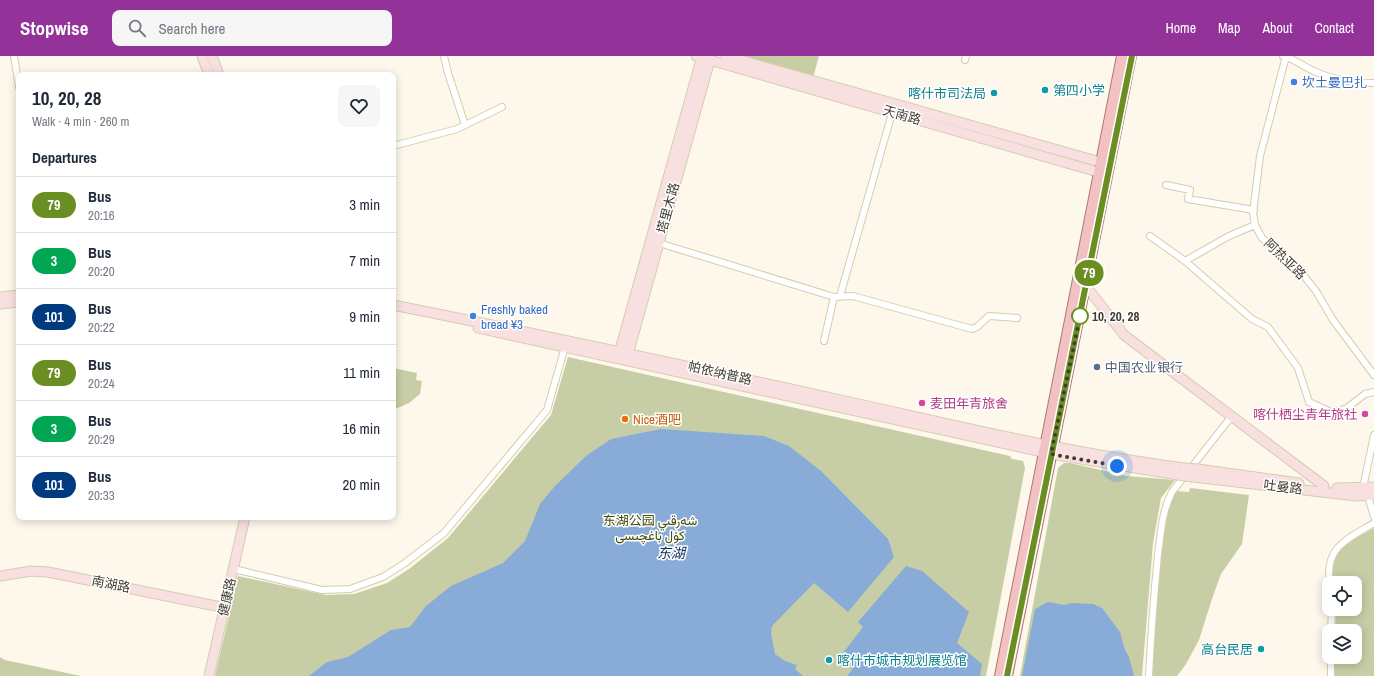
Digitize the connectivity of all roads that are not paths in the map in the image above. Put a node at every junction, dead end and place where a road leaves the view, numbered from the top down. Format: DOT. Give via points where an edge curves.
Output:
graph roads {
  1 [pos="14,56"];
  2 [pos="202,56"];
  3 [pos="212,56"];
  4 [pos="444,56"];
  5 [pos="726,56"];
  6 [pos="1122,56"];
  7 [pos="1132,56"];
  8 [pos="1285,56"];
  9 [pos="703,57"];
  10 [pos="17,72"];
  11 [pos="208,72"];
  12 [pos="218,72"];
  13 [pos="1374,83"];
  14 [pos="502,107"];
  15 [pos="892,113"];
  16 [pos="465,125"];
  17 [pos="396,145"];
  18 [pos="1104,169"];
  19 [pos="1166,184"];
  20 [pos="1254,210"];
  21 [pos="1255,225"];
  22 [pos="1150,236"];
  23 [pos="659,243"];
  24 [pos="1185,261"];
  25 [pos="1086,286"];
  26 [pos="16,295"];
  27 [pos="0,296"];
  28 [pos="837,297"];
  29 [pos="16,302"];
  30 [pos="0,304"];
  31 [pos="396,306"];
  32 [pos="396,310"];
  33 [pos="1017,318"];
  34 [pos="824,341"];
  35 [pos="565,347"];
  36 [pos="623,356"];
  37 [pos="1374,375"];
  38 [pos="1374,392"];
  39 [pos="1231,417"];
  40 [pos="1374,435"];
  41 [pos="1048,450"];
  42 [pos="1195,473"];
  43 [pos="1324,486"];
  44 [pos="1374,487"];
  45 [pos="1368,493"];
  46 [pos="1374,517"];
  47 [pos="239,520"];
  48 [pos="244,520"];
  49 [pos="1374,523"];
  50 [pos="234,569"];
  51 [pos="0,576"];
  52 [pos="1329,576"];
  53 [pos="221,606"];
  54 [pos="1331,664"];
  55 [pos="205,676"];
  56 [pos="209,676"];
  57 [pos="1000,676"];
  58 [pos="1007,676"];
  59 [pos="1149,676"];
  60 [pos="1331,676"];
  1 -- 10 [label="street"];
  2 -- 11 [label="main road"];
  3 -- 12 [label="main road"];
  4 -- 16 [label="street"];
  5 -- 18 [label="main road, 天南路"];
  6 -- 18 [label="main road"];
  7 -- 18 [label="main road"];
  8 -- 13 [label="street" via="1335,79"];
  8 -- 20 [label="street, 阿热亚路" via="1260,156"];
  9 -- 15 [label="main road, 天南路"];
  9 -- 23 [label="main road, 塔里木路"];
  9 -- 36 [label="main road, 塔里木路"];
  14 -- 16 [label="street"];
  15 -- 18 [label="main road, 天南路"];
  15 -- 28 [label="street"];
  16 -- 17 [label="street"];
  18 -- 25 [label="main road"];
  18 -- 41 [label="main road"];
  19 -- 20 [label="street" via="1190,190 1188,199"];
  20 -- 21 [label="street, 阿热亚路"];
  21 -- 24 [label="street" via="1229,236"];
  21 -- 37 [label="street, 阿热亚路" via="1262,238 1312,285 1333,320"];
  22 -- 24 [label="street"];
  23 -- 28 [label="street"];
  23 -- 36 [label="main road, 塔里木路"];
  24 -- 38 [label="street" via="1252,319 1268,327 1298,368 1309,402 1333,413 1347,408 1365,394"];
  25 -- 39 [label="main road" via="1124,335"];
  25 -- 41 [label="main road"];
  26 -- 27 [label="main road"];
  28 -- 33 [label="street" via="853,296 972,329 989,316"];
  28 -- 34 [label="street"];
  29 -- 30 [label="main road"];
  31 -- 36 [label="main road, 帕依纳普路"];
  32 -- 35 [label="main road, 帕依纳普路"];
  35 -- 36 [label="main road, 帕依纳普路"];
  35 -- 50 [label="street" via="547,410 444,532 405,564 383,578 350,589 322,590"];
  36 -- 41 [label="main road, 帕依纳普路"];
  39 -- 43 [label="main road"];
  39 -- 59 [label="street" via="1168,500 1163,516 1155,584"];
  40 -- 45 [label="street"];
  41 -- 42 [label="main road, bridge"];
  41 -- 57 [label="main road"];
  41 -- 58 [label="main road"];
  42 -- 43 [label="main road, 吐曼路"];
  42 -- 45 [label="main road, 吐曼路"];
  43 -- 45 [label="main road, 吐曼路"];
  44 -- 45 [label="main road, 吐曼路"];
  45 -- 46 [label="street"];
  47 -- 53 [label="main road, 健康路"];
  48 -- 50 [label="main road, 健康路"];
  49 -- 52 [label="street" via="1341,543 1332,555"];
  50 -- 56 [label="main road, 健康路"];
  51 -- 53 [label="main road, 南湖路" via="31,571 48,572"];
  53 -- 55 [label="main road, 健康路"];
  54 -- 60 [label="street"];
}
